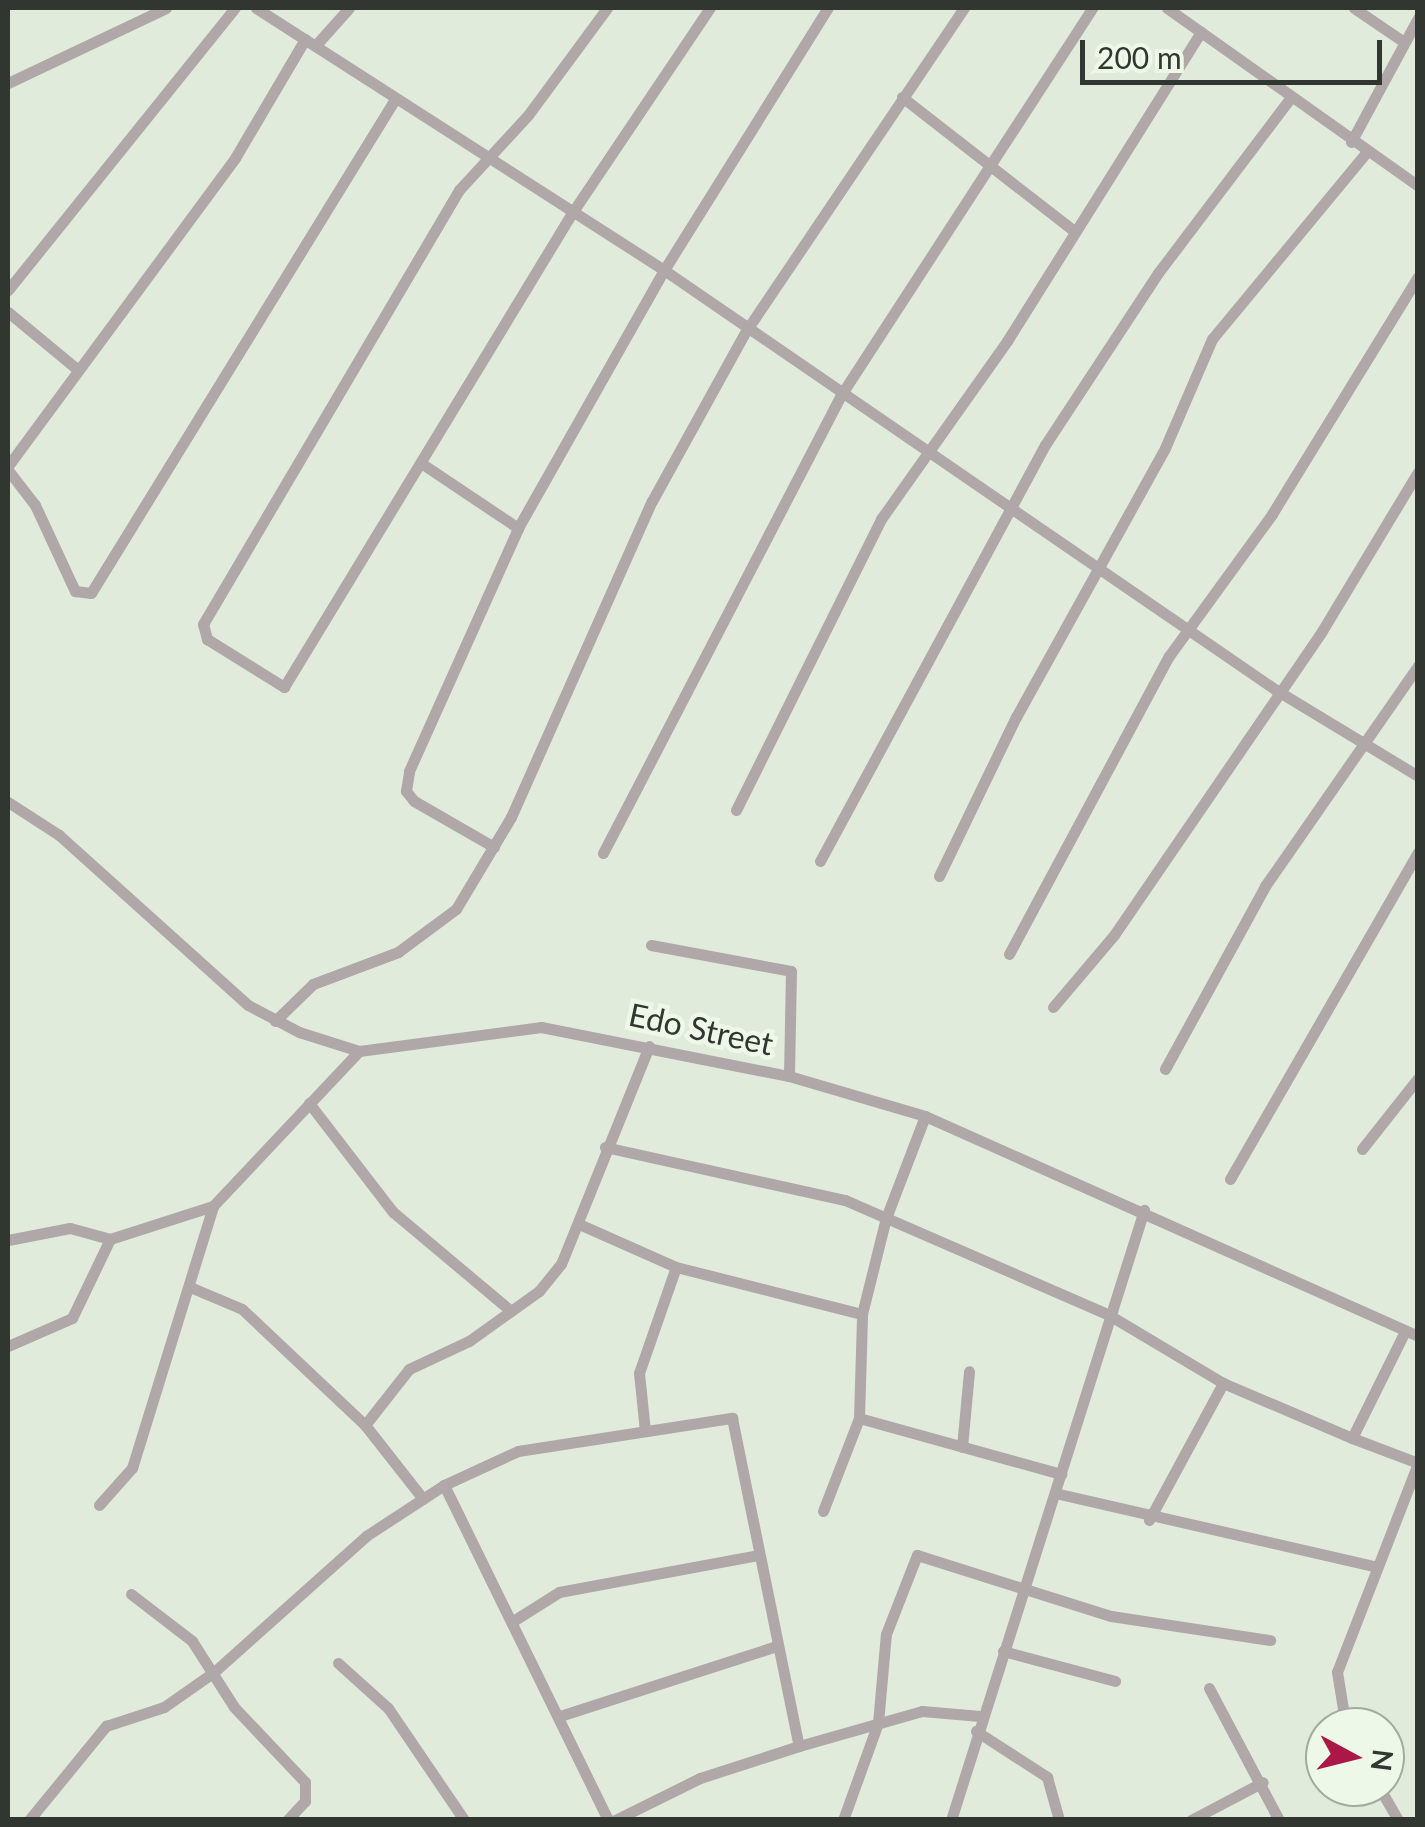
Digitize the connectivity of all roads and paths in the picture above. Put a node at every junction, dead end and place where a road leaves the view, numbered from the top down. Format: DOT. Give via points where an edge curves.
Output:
graph roads {
  1 [pos="166,8"];
  2 [pos="234,8"];
  3 [pos="256,8"];
  4 [pos="349,8"];
  5 [pos="606,8"];
  6 [pos="710,8"];
  7 [pos="828,8"];
  8 [pos="964,8"];
  9 [pos="1092,8"];
  10 [pos="1167,8"];
  11 [pos="1354,8"];
  12 [pos="1418,18"];
  13 [pos="1200,32"];
  14 [pos="1404,42"];
  15 [pos="310,43"];
  16 [pos="8,82"];
  17 [pos="902,98"];
  18 [pos="395,99"];
  19 [pos="1289,100"];
  20 [pos="1350,142"];
  21 [pos="1366,153"];
  22 [pos="483,157"];
  23 [pos="990,163"];
  24 [pos="1418,186"];
  25 [pos="572,214"];
  26 [pos="1074,231"];
  27 [pos="664,270"];
  28 [pos="1418,276"];
  29 [pos="8,290"];
  30 [pos="8,312"];
  31 [pos="746,331"];
  32 [pos="78,369"];
  33 [pos="840,396"];
  34 [pos="923,451"];
  35 [pos="422,463"];
  36 [pos="8,468"];
  37 [pos="1418,472"];
  38 [pos="1013,512"];
  39 [pos="518,528"];
  40 [pos="1096,569"];
  41 [pos="1188,631"];
  42 [pos="1418,666"];
  43 [pos="1276,690"];
  44 [pos="1365,745"];
  45 [pos="1418,776"];
  46 [pos="8,802"];
  47 [pos="736,810"];
  48 [pos="494,847"];
  49 [pos="1418,852"];
  50 [pos="603,853"];
  51 [pos="820,861"];
  52 [pos="940,876"];
  53 [pos="651,945"];
  54 [pos="1008,954"];
  55 [pos="1053,1007"];
  56 [pos="275,1022"];
  57 [pos="649,1046"];
  58 [pos="359,1052"];
  59 [pos="1165,1068"];
  60 [pos="789,1076"];
  61 [pos="1418,1078"];
  62 [pos="309,1103"];
  63 [pos="925,1116"];
  64 [pos="605,1147"];
  65 [pos="1362,1150"];
  66 [pos="1230,1179"];
  67 [pos="213,1206"];
  68 [pos="1144,1210"];
  69 [pos="886,1218"];
  70 [pos="579,1224"];
  71 [pos="110,1239"];
  72 [pos="8,1240"];
  73 [pos="676,1267"];
  74 [pos="190,1286"];
  75 [pos="511,1312"];
  76 [pos="862,1314"];
  77 [pos="1109,1315"];
  78 [pos="1411,1333"];
  79 [pos="8,1346"];
  80 [pos="970,1371"];
  81 [pos="1223,1383"];
  82 [pos="858,1418"];
  83 [pos="365,1424"];
  84 [pos="645,1432"];
  85 [pos="1352,1438"];
  86 [pos="962,1446"];
  87 [pos="1418,1463"];
  88 [pos="1061,1474"];
  89 [pos="444,1485"];
  90 [pos="1055,1492"];
  91 [pos="423,1499"];
  92 [pos="98,1505"];
  93 [pos="823,1511"];
  94 [pos="1149,1520"];
  95 [pos="758,1555"];
  96 [pos="1373,1566"];
  97 [pos="1025,1589"];
  98 [pos="131,1594"];
  99 [pos="513,1622"];
  100 [pos="1270,1640"];
  101 [pos="777,1646"];
  102 [pos="1003,1652"];
  103 [pos="338,1664"];
  104 [pos="214,1672"];
  105 [pos="1115,1680"];
  106 [pos="1209,1688"];
  107 [pos="1342,1707"];
  108 [pos="563,1715"];
  109 [pos="980,1716"];
  110 [pos="878,1723"];
  111 [pos="976,1730"];
  112 [pos="799,1746"];
  113 [pos="1263,1782"];
  114 [pos="29,1820"];
  115 [pos="286,1820"];
  116 [pos="464,1820"];
  117 [pos="612,1820"];
  118 [pos="843,1820"];
  119 [pos="951,1820"];
  120 [pos="1058,1820"];
  121 [pos="1191,1820"];
  122 [pos="1279,1820"];
  1 -- 16 [label="street"];
  2 -- 29 [label="street"];
  3 -- 15 [label="street"];
  4 -- 15 [label="street"];
  5 -- 22 [label="street" via="528,115"];
  6 -- 25 [label="street"];
  7 -- 27 [label="street"];
  8 -- 17 [label="street"];
  9 -- 23 [label="street"];
  10 -- 13 [label="street"];
  11 -- 14 [label="street"];
  12 -- 14 [label="street"];
  13 -- 19 [label="street"];
  13 -- 26 [label="street"];
  14 -- 20 [label="street"];
  15 -- 18 [label="street"];
  15 -- 32 [label="street" via="235,158"];
  17 -- 23 [label="street"];
  17 -- 31 [label="street"];
  18 -- 22 [label="street"];
  18 -- 36 [label="street" via="91,593 76,591 35,505"];
  19 -- 20 [label="street"];
  19 -- 38 [label="street" via="1158,273 1044,446"];
  20 -- 21 [label="street"];
  21 -- 24 [label="street"];
  21 -- 40 [label="street" via="1212,339 1165,448"];
  22 -- 25 [label="street"];
  22 -- 35 [label="street" via="286,477 203,624 207,639 284,687 294,682"];
  23 -- 26 [label="street"];
  23 -- 33 [label="street"];
  25 -- 27 [label="street"];
  25 -- 35 [label="street"];
  26 -- 34 [label="street" via="1008,341"];
  27 -- 31 [label="street"];
  27 -- 39 [label="street"];
  28 -- 41 [label="street" via="1272,514"];
  30 -- 32 [label="street"];
  31 -- 33 [label="street"];
  31 -- 48 [label="street" via="652,501"];
  32 -- 36 [label="street"];
  33 -- 34 [label="street"];
  33 -- 50 [label="street"];
  34 -- 38 [label="street"];
  34 -- 47 [label="street"];
  35 -- 39 [label="street"];
  37 -- 43 [label="street" via="1322,631"];
  38 -- 40 [label="street"];
  38 -- 51 [label="street"];
  39 -- 48 [label="street" via="406,781 414,801"];
  40 -- 41 [label="street"];
  40 -- 52 [label="street"];
  41 -- 43 [label="street"];
  41 -- 54 [label="street"];
  42 -- 44 [label="street"];
  43 -- 44 [label="street"];
  43 -- 55 [label="street" via="1114,935"];
  44 -- 45 [label="street"];
  44 -- 59 [label="street" via="1265,886"];
  46 -- 56 [label="street, Edo Street" via="60,834"];
  48 -- 56 [label="street" via="456,909 429,934 313,984"];
  49 -- 66 [label="street"];
  53 -- 60 [label="street" via="792,971"];
  56 -- 58 [label="street, Edo Street"];
  57 -- 58 [label="street, Edo Street" via="530,1027"];
  57 -- 60 [label="street, Edo Street"];
  57 -- 64 [label="street"];
  58 -- 62 [label="street"];
  60 -- 63 [label="street, Edo Street"];
  61 -- 65 [label="street"];
  62 -- 67 [label="street"];
  62 -- 75 [label="street" via="393,1212"];
  63 -- 68 [label="street, Edo Street"];
  63 -- 69 [label="street"];
  64 -- 69 [label="street" via="846,1200"];
  64 -- 70 [label="street"];
  67 -- 71 [label="street"];
  67 -- 74 [label="street"];
  68 -- 77 [label="street"];
  68 -- 78 [label="street, Edo Street"];
  69 -- 76 [label="street"];
  69 -- 77 [label="street"];
  70 -- 73 [label="street"];
  70 -- 75 [label="street" via="562,1264"];
  71 -- 72 [label="street" via="70,1228"];
  71 -- 79 [label="street" via="72,1318"];
  73 -- 76 [label="street"];
  73 -- 84 [label="street" via="640,1373"];
  74 -- 83 [label="street" via="242,1309"];
  74 -- 92 [label="street" via="132,1468"];
  75 -- 83 [label="street" via="409,1369"];
  76 -- 82 [label="street"];
  77 -- 81 [label="street"];
  77 -- 88 [label="street"];
  78 -- 85 [label="street"];
  80 -- 86 [label="street"];
  81 -- 85 [label="street"];
  81 -- 94 [label="street"];
  82 -- 86 [label="street"];
  82 -- 93 [label="street"];
  83 -- 91 [label="street"];
  84 -- 89 [label="street" via="518,1451"];
  84 -- 95 [label="street" via="723,1416 738,1423"];
  85 -- 87 [label="street"];
  86 -- 88 [label="street"];
  87 -- 96 [label="street"];
  88 -- 90 [label="street"];
  89 -- 91 [label="street"];
  89 -- 99 [label="street"];
  90 -- 94 [label="street"];
  90 -- 97 [label="street"];
  91 -- 104 [label="street" via="366,1536"];
  94 -- 96 [label="street"];
  95 -- 99 [label="street" via="558,1592"];
  95 -- 101 [label="street"];
  96 -- 107 [label="street" via="1336,1672"];
  97 -- 100 [label="street" via="1111,1616"];
  97 -- 102 [label="street"];
  97 -- 110 [label="street" via="916,1555 886,1634"];
  98 -- 104 [label="street" via="184,1633"];
  99 -- 108 [label="street"];
  101 -- 108 [label="street"];
  101 -- 112 [label="street"];
  102 -- 105 [label="street"];
  102 -- 109 [label="street"];
  103 -- 116 [label="street" via="388,1708"];
  104 -- 114 [label="street" via="164,1707 106,1726"];
  104 -- 115 [label="street" via="234,1707 307,1788 303,1806"];
  106 -- 113 [label="street"];
  108 -- 117 [label="street"];
  109 -- 110 [label="street" via="938,1708"];
  109 -- 111 [label="street"];
  110 -- 112 [label="street"];
  110 -- 118 [label="street"];
  111 -- 119 [label="street"];
  111 -- 120 [label="street" via="1047,1777"];
  112 -- 117 [label="street" via="700,1778"];
  113 -- 121 [label="street"];
  113 -- 122 [label="street"];
}
